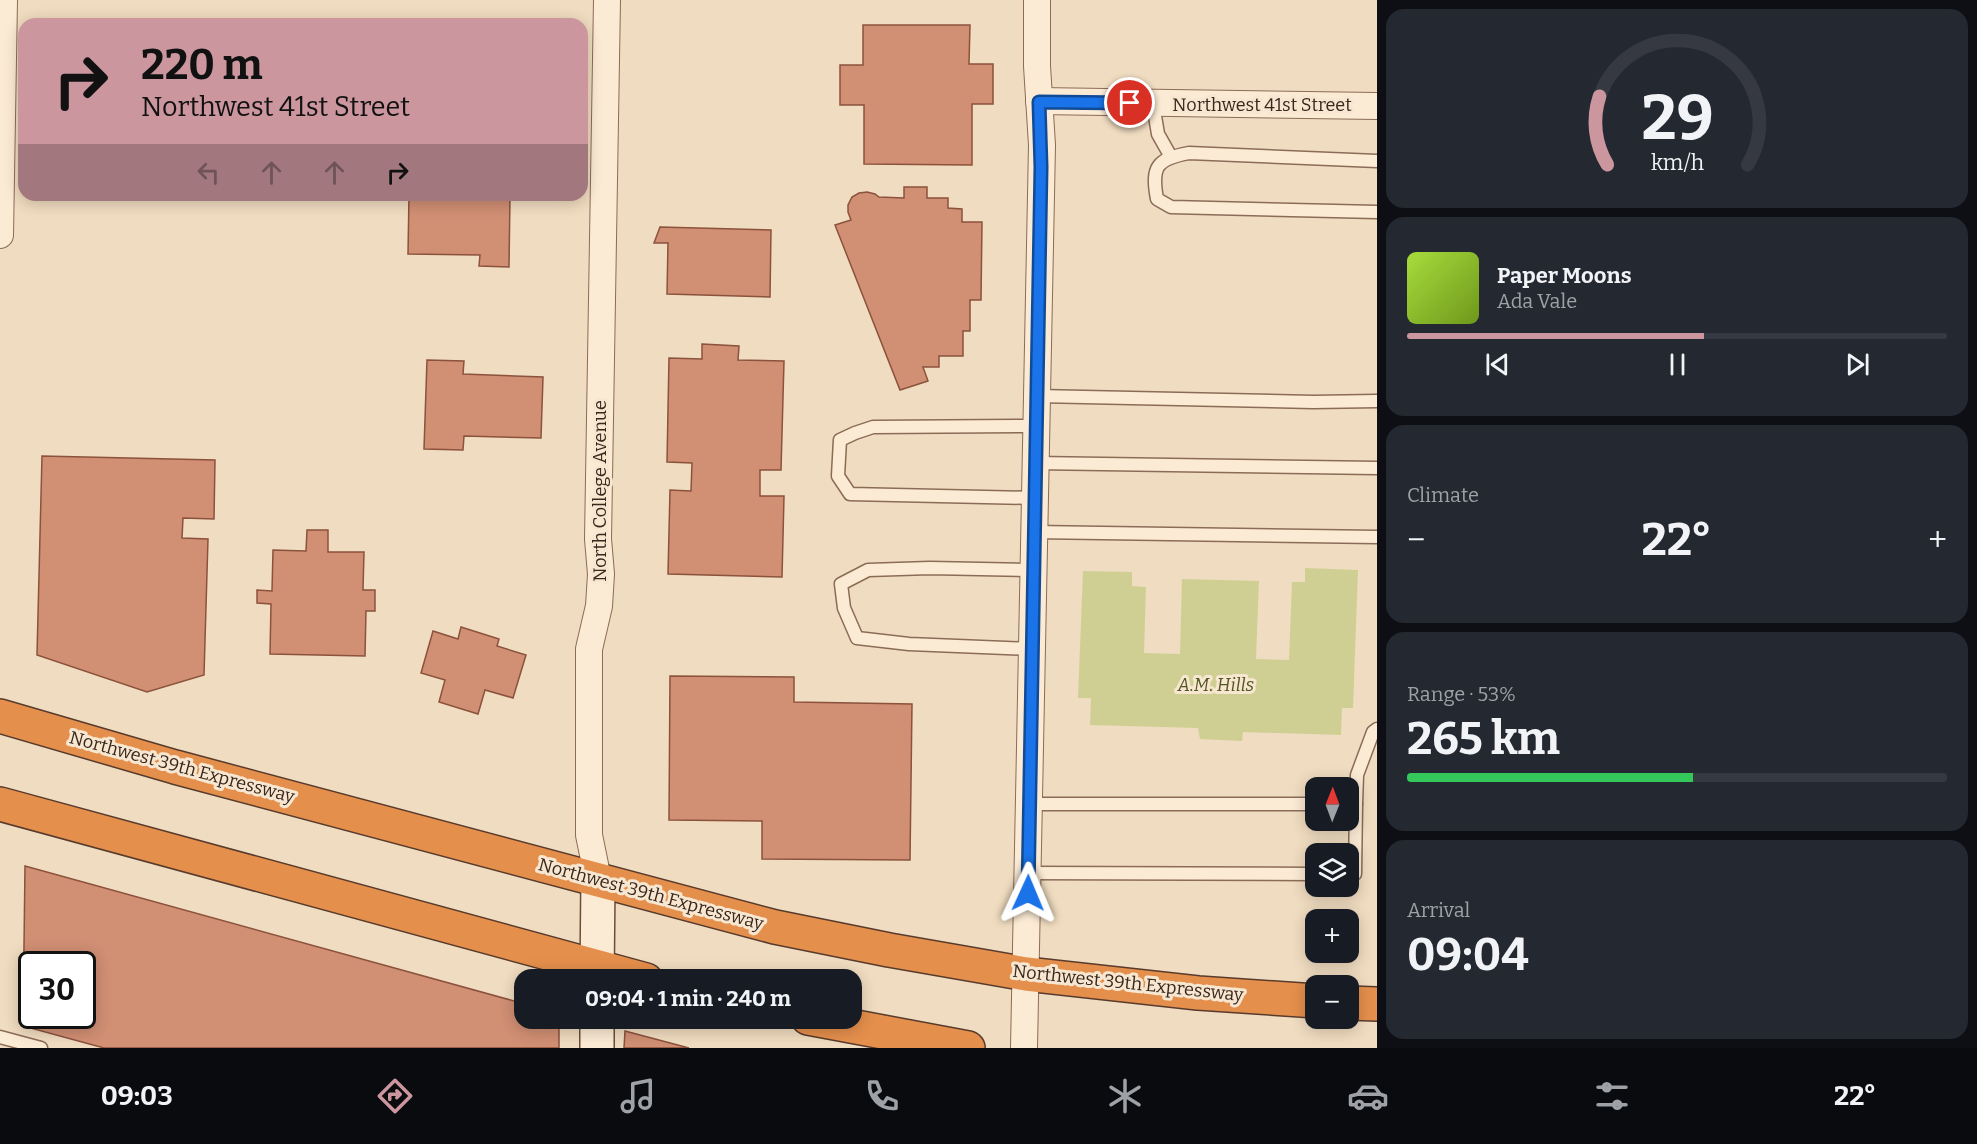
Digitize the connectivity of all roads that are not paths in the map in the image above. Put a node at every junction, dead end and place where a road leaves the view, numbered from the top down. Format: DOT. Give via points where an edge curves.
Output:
graph roads {
  1 [pos="4,0"];
  2 [pos="607,0"];
  3 [pos="1037,0"];
  4 [pos="1039,102"];
  5 [pos="1153,104"];
  6 [pos="1377,106"];
  7 [pos="1171,157"];
  8 [pos="1377,161"];
  9 [pos="1377,212"];
  10 [pos="0,235"];
  11 [pos="1037,396"];
  12 [pos="1377,401"];
  13 [pos="1036,426"];
  14 [pos="1035,462"];
  15 [pos="1377,468"];
  16 [pos="1034,498"];
  17 [pos="1034,532"];
  18 [pos="1377,537"];
  19 [pos="1033,570"];
  20 [pos="1032,649"];
  21 [pos="0,716"];
  22 [pos="1377,729"];
  23 [pos="1357,777"];
  24 [pos="0,804"];
  25 [pos="1030,804"];
  26 [pos="1305,804"];
  27 [pos="1028,873"];
  28 [pos="1305,874"];
  29 [pos="598,879"];
  30 [pos="583,969"];
  31 [pos="597,969"];
  32 [pos="1026,974"];
  33 [pos="1305,1000"];
  34 [pos="1359,1003"];
  35 [pos="1377,1004"];
  36 [pos="862,1028"];
  37 [pos="597,1029"];
  38 [pos="0,1037"];
  39 [pos="41,1048"];
  40 [pos="597,1048"];
  41 [pos="968,1048"];
  42 [pos="1024,1048"];
  1 -- 10 [label="street"];
  2 -- 29 [label="street, North College Avenue" via="598,539 601,574 590,649 589,835"];
  3 -- 4 [label="street"];
  4 -- 5 [label="street, Northwest 41st Street"];
  4 -- 11 [label="street" via="1042,145"];
  5 -- 6 [label="street, Northwest 41st Street"];
  5 -- 7 [label="lane" via="1158,134"];
  7 -- 8 [label="lane" via="1189,153"];
  7 -- 9 [label="lane" via="1161,163 1154,175 1156,199 1171,207"];
  11 -- 12 [label="lane"];
  11 -- 13 [label="street"];
  13 -- 14 [label="street"];
  13 -- 16 [label="lane" via="873,427 840,440 837,476 849,494"];
  14 -- 15 [label="lane"];
  14 -- 16 [label="street"];
  16 -- 17 [label="street"];
  17 -- 18 [label="lane"];
  17 -- 19 [label="street"];
  19 -- 20 [label="street"];
  19 -- 20 [label="lane" via="868,570 841,584 844,608 857,638"];
  20 -- 25 [label="street"];
  21 -- 29 [label="highway, Northwest 39th Expressway" via="175,767"];
  22 -- 23 [label="lane"];
  24 -- 30 [label="highway"];
  25 -- 26 [label="lane"];
  25 -- 27 [label="street"];
  27 -- 28 [label="lane"];
  27 -- 32 [label="street"];
  29 -- 31 [label="street, North College Avenue"];
  29 -- 32 [label="highway, Northwest 39th Expressway" via="775,927"];
  32 -- 33 [label="highway, Northwest 39th Expressway"];
  32 -- 42 [label="street"];
  34 -- 35 [label="highway"];
  36 -- 41 [label="highway"];
  37 -- 40 [label="street"];
  38 -- 39 [label="lane"];
}
